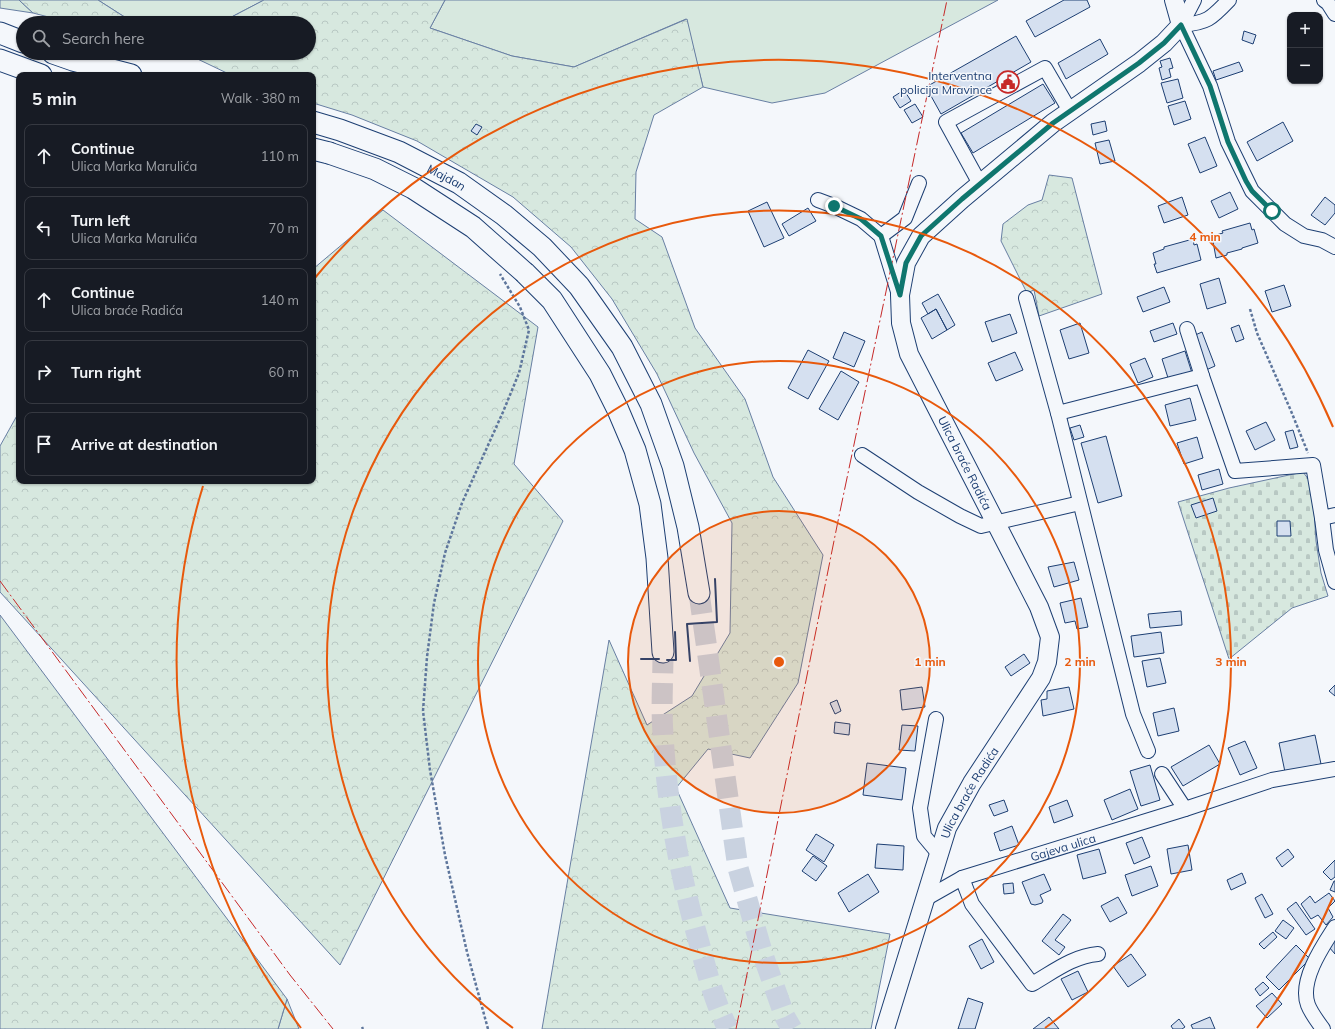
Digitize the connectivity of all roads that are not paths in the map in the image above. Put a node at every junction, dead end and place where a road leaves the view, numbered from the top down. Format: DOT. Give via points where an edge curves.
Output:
graph roads {
  1 [pos="1174,0"];
  2 [pos="1194,0"];
  3 [pos="1229,0"];
  4 [pos="1324,0"];
  5 [pos="1335,14"];
  6 [pos="1181,25"];
  7 [pos="0,33"];
  8 [pos="16,39"];
  9 [pos="0,60"];
  10 [pos="73,60"];
  11 [pos="33,72"];
  12 [pos="119,72"];
  13 [pos="1070,111"];
  14 [pos="316,123"];
  15 [pos="321,151"];
  16 [pos="920,183"];
  17 [pos="980,184"];
  18 [pos="818,200"];
  19 [pos="881,236"];
  20 [pos="1335,247"];
  21 [pos="900,295"];
  22 [pos="1026,298"];
  23 [pos="1187,329"];
  24 [pos="1202,376"];
  25 [pos="1058,413"];
  26 [pos="862,455"];
  27 [pos="1080,503"];
  28 [pos="1329,517"];
  29 [pos="996,523"];
  30 [pos="1335,582"];
  31 [pos="699,593"];
  32 [pos="663,652"];
  33 [pos="936,718"];
  34 [pos="1148,751"];
  35 [pos="1335,769"];
  36 [pos="1162,774"];
  37 [pos="1185,809"];
  38 [pos="939,854"];
  39 [pos="962,878"];
  40 [pos="925,899"];
  41 [pos="1335,928"];
  42 [pos="1098,954"];
  43 [pos="885,1029"];
  44 [pos="1323,1029"];
  1 -- 6 [label="main road"];
  2 -- 6 [label="street"];
  3 -- 6 [label="street" via="1213,17 1198,24"];
  4 -- 5 [label="street"];
  6 -- 13 [label="main road, Ulica braće Radića" via="1139,63"];
  6 -- 20 [label="street" via="1210,86 1228,142 1252,191 1284,224 1304,236 1322,240"];
  7 -- 8 [label="highway"];
  9 -- 11 [label="highway"];
  10 -- 12 [label="highway"];
  13 -- 17 [label="main road, Ulica braće Radića"];
  13 -- 17 [label="street" via="1045,68 946,122"];
  14 -- 31 [label="highway, Majdan" via="399,152 459,183 504,215 542,247 579,286 622,347 650,404 673,466 688,527"];
  15 -- 32 [label="highway, bridge" via="374,169 413,188 473,227 552,300 600,374 635,450 650,504 657,558"];
  16 -- 19 [label="street" via="905,218"];
  17 -- 21 [label="main road, Ulica braće Radića" via="921,236 906,263"];
  18 -- 19 [label="street" via="861,219"];
  19 -- 21 [label="street"];
  21 -- 29 [label="main road, Ulica braće Radića" via="901,323 909,354"];
  22 -- 25 [label="street"];
  23 -- 24 [label="street"];
  24 -- 25 [label="street"];
  24 -- 28 [label="street" via="1235,471 1313,465"];
  25 -- 27 [label="street"];
  26 -- 29 [label="street" via="960,516 981,526"];
  27 -- 29 [label="street"];
  27 -- 34 [label="street" via="1133,714"];
  28 -- 30 [label="street" via="1326,550"];
  29 -- 38 [label="main road, Ulica braće Radića" via="1040,607 1050,637 1047,662 1041,678 968,789 947,828"];
  33 -- 38 [label="street, Ulica braće Radića" via="920,808 924,836"];
  35 -- 37 [label="street, Gajeva ulica" via="1272,780"];
  36 -- 37 [label="street"];
  37 -- 39 [label="street, Gajeva ulica"];
  38 -- 40 [label="main road, Ulica braće Radića"];
  39 -- 40 [label="street, Gajeva ulica"];
  39 -- 42 [label="street" via="972,904 1032,984 1071,961"];
  40 -- 43 [label="main road"];
  41 -- 44 [label="street" via="1323,946 1308,978 1306,992 1308,1006"];
}
